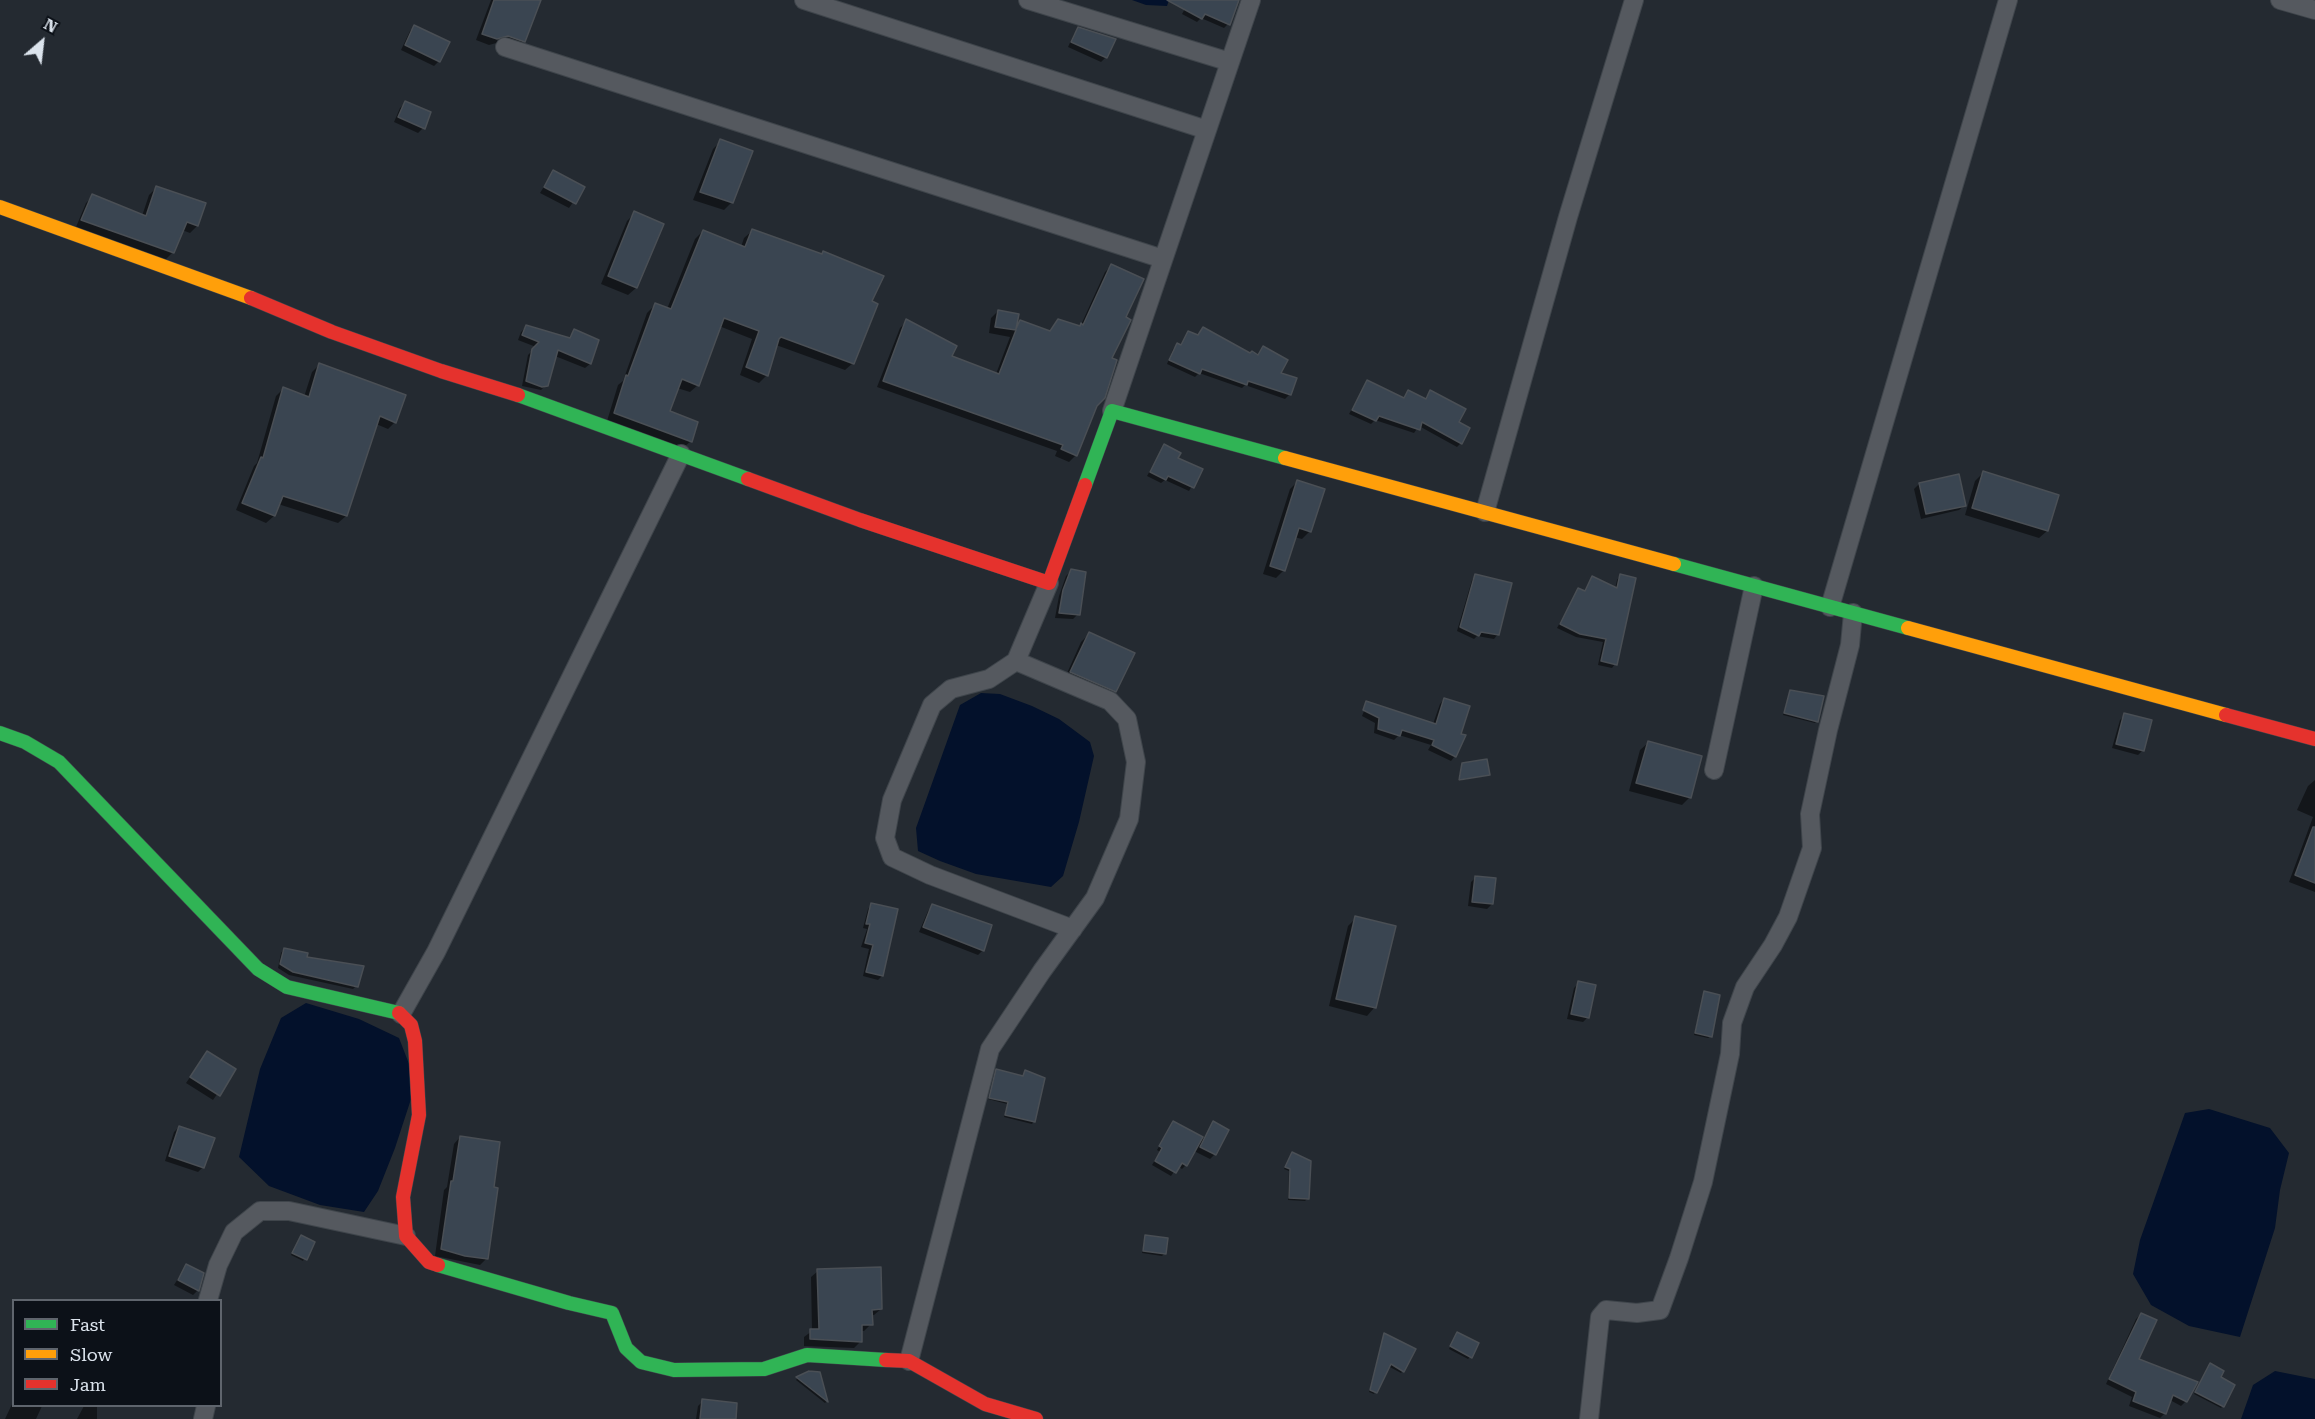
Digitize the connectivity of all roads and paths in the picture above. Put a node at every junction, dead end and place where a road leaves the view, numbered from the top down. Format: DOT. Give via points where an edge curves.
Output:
graph roads {
  1 [pos="804,0"];
  2 [pos="1028,0"];
  3 [pos="1251,0"];
  4 [pos="1634,0"];
  5 [pos="2008,0"];
  6 [pos="2280,0"];
  7 [pos="2315,10"];
  8 [pos="505,47"];
  9 [pos="1230,62"];
  10 [pos="1207,130"];
  11 [pos="0,207"];
  12 [pos="1163,259"];
  13 [pos="1112,411"];
  14 [pos="681,454"];
  15 [pos="1485,512"];
  16 [pos="1049,583"];
  17 [pos="1754,586"];
  18 [pos="1830,606"];
  19 [pos="1853,613"];
  20 [pos="1016,661"];
  21 [pos="0,733"];
  22 [pos="2315,740"];
  23 [pos="1713,770"];
  24 [pos="1072,929"];
  25 [pos="401,1014"];
  26 [pos="406,1236"];
  27 [pos="208,1299"];
  28 [pos="909,1360"];
  29 [pos="983,1412"];
  30 [pos="1036,1419"];
  31 [pos="1589,1419"];
  1 -- 10 [label="street"];
  2 -- 9 [label="street"];
  3 -- 9 [label="street"];
  4 -- 15 [label="street"];
  5 -- 18 [label="street"];
  6 -- 7 [label="street"];
  8 -- 12 [label="street"];
  9 -- 10 [label="street"];
  10 -- 12 [label="street"];
  11 -- 14 [label="street" via="253,299 332,332"];
  12 -- 13 [label="street"];
  13 -- 15 [label="street"];
  13 -- 16 [label="street"];
  14 -- 16 [label="street" via="860,520"];
  14 -- 25 [label="street" via="436,952"];
  15 -- 17 [label="street"];
  16 -- 20 [label="street"];
  17 -- 18 [label="street"];
  17 -- 23 [label="street"];
  18 -- 19 [label="street"];
  19 -- 22 [label="street"];
  19 -- 31 [label="street" via="1850,645 1810,814 1812,848 1788,917 1745,987 1732,1023 1730,1054 1703,1182 1679,1258 1660,1310 1606,1310 1600,1317"];
  20 -- 24 [label="street" via="1110,701 1128,719 1136,762 1129,819 1095,898"];
  20 -- 24 [label="street" via="989,679 951,688 932,705 892,800 885,838 892,857"];
  21 -- 25 [label="street" via="59,762 258,969 287,987"];
  24 -- 28 [label="street" via="990,1048"];
  25 -- 26 [label="street" via="411,1025 415,1041 419,1115 403,1197"];
  26 -- 27 [label="street" via="289,1211 260,1211 234,1232 218,1265"];
  26 -- 28 [label="street" via="429,1262 612,1313 626,1348 640,1362 674,1370 764,1369 807,1355"];
  28 -- 29 [label="street"];
  29 -- 30 [label="street"];
}
